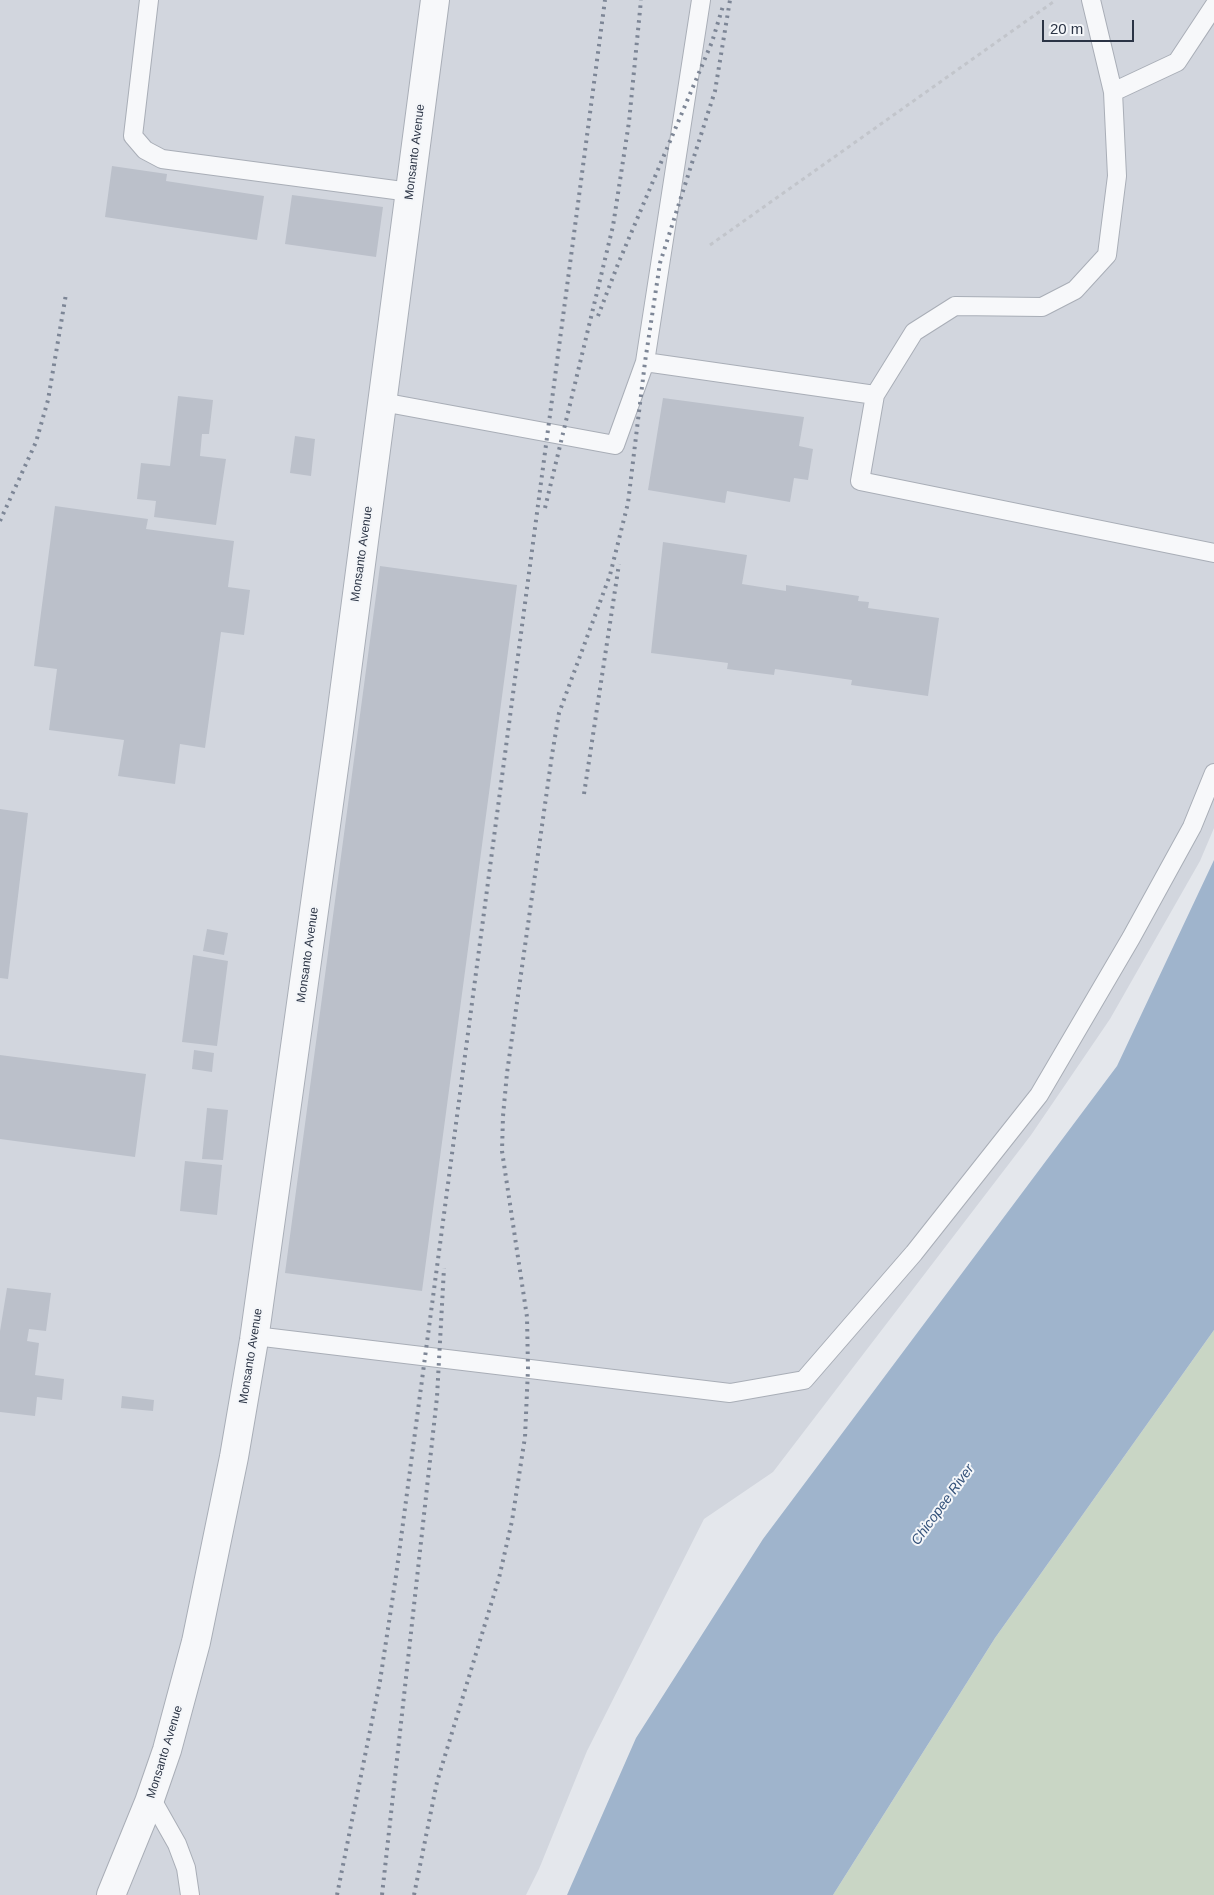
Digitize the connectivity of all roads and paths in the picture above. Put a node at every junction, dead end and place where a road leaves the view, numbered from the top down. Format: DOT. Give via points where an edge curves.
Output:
graph roads {
  1 [pos="149,0"];
  2 [pos="435,0"];
  3 [pos="701,0"];
  4 [pos="1056,0"];
  5 [pos="1091,0"];
  6 [pos="1214,6"];
  7 [pos="1113,92"];
  8 [pos="410,192"];
  9 [pos="710,245"];
  10 [pos="645,362"];
  11 [pos="875,395"];
  12 [pos="382,402"];
  13 [pos="1214,554"];
  14 [pos="1214,773"];
  15 [pos="255,1336"];
  16 [pos="151,1798"];
  17 [pos="111,1895"];
  18 [pos="190,1895"];
  1 -- 8 [label="lane" via="133,136 145,150 162,159"];
  2 -- 8 [label="street, Monsanto Avenue"];
  3 -- 10 [label="lane"];
  4 -- 9 [label="path"];
  5 -- 7 [label="lane"];
  6 -- 7 [label="lane" via="1177,62"];
  7 -- 11 [label="lane" via="1118,176 1106,255 1075,290 1042,307 955,306 914,332"];
  8 -- 12 [label="street, Monsanto Avenue"];
  10 -- 11 [label="lane"];
  10 -- 12 [label="lane" via="615,445"];
  11 -- 13 [label="lane" via="860,481"];
  12 -- 15 [label="street, Monsanto Avenue"];
  14 -- 15 [label="lane" via="1192,827 1039,1095 914,1253 804,1380 730,1393"];
  15 -- 16 [label="street, Monsanto Avenue" via="202,1617 180,1705"];
  16 -- 17 [label="street, Monsanto Avenue"];
  16 -- 18 [label="lane" via="177,1844 186,1868"];
}
